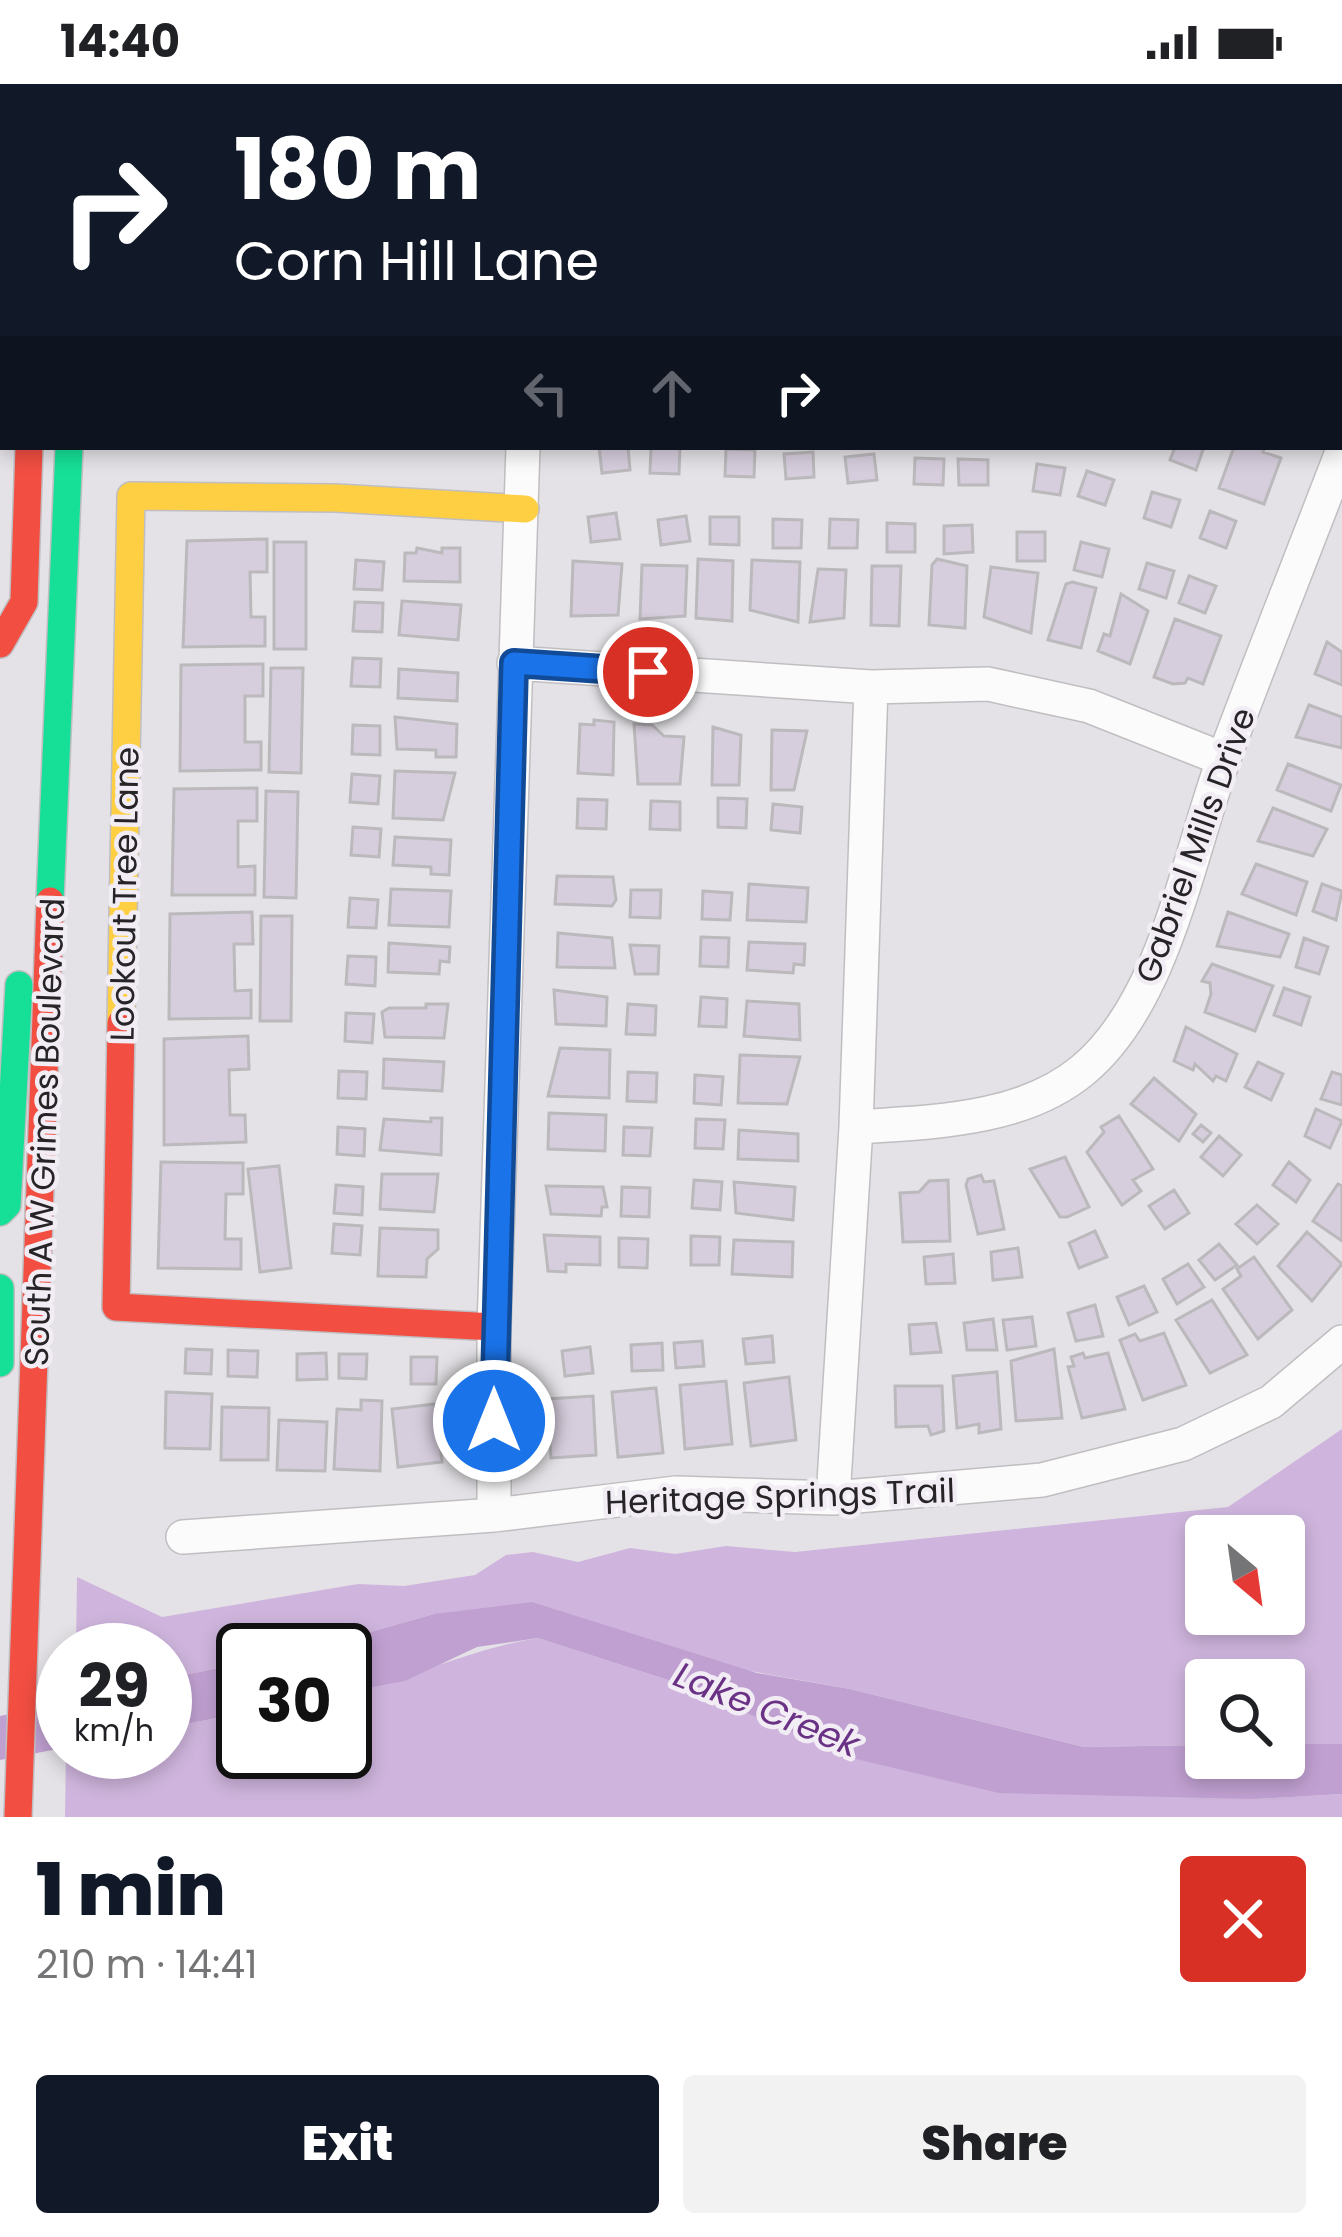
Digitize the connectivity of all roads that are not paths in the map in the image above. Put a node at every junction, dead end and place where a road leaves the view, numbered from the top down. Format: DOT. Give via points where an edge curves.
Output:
graph roads {
  1 [pos="29,450"];
  2 [pos="69,450"];
  3 [pos="524,450"];
  4 [pos="1342,452"];
  5 [pos="525,509"];
  6 [pos="0,644"];
  7 [pos="514,663"];
  8 [pos="872,686"];
  9 [pos="1223,759"];
  10 [pos="54,862"];
  11 [pos="856,1127"];
  12 [pos="0,1213"];
  13 [pos="0,1288"];
  14 [pos="494,1328"];
  15 [pos="1342,1342"];
  16 [pos="0,1363"];
  17 [pos="0,1462"];
  18 [pos="833,1498"];
  19 [pos="29,1515"];
  20 [pos="494,1515"];
  21 [pos="183,1537"];
  22 [pos="18,1817"];
  1 -- 6 [label="main road" via="25,602"];
  2 -- 10 [label="main road, South A W Grimes Boulevard"];
  3 -- 5 [label="street"];
  4 -- 9 [label="street, Gabriel Mills Drive"];
  5 -- 7 [label="street"];
  5 -- 14 [label="main road, Lookout Tree Lane" via="131,496 116,1307"];
  7 -- 8 [label="street"];
  7 -- 14 [label="street"];
  8 -- 9 [label="street" via="988,684 1040,694"];
  8 -- 11 [label="street"];
  9 -- 11 [label="street, Gabriel Mills Drive" via="1144,992 1082,1072 980,1115"];
  10 -- 12 [label="main road" via="21,944 7,1205"];
  10 -- 19 [label="main road, South A W Grimes Boulevard"];
  11 -- 18 [label="street"];
  13 -- 16 [label="main road"];
  14 -- 20 [label="street"];
  15 -- 18 [label="street, Heritage Springs Trail" via="1271,1402 1126,1462 960,1490"];
  17 -- 19 [label="main road"];
  18 -- 20 [label="street, Heritage Springs Trail" via="676,1493"];
  19 -- 22 [label="main road, South A W Grimes Boulevard"];
  20 -- 21 [label="street, Heritage Springs Trail"];
}
